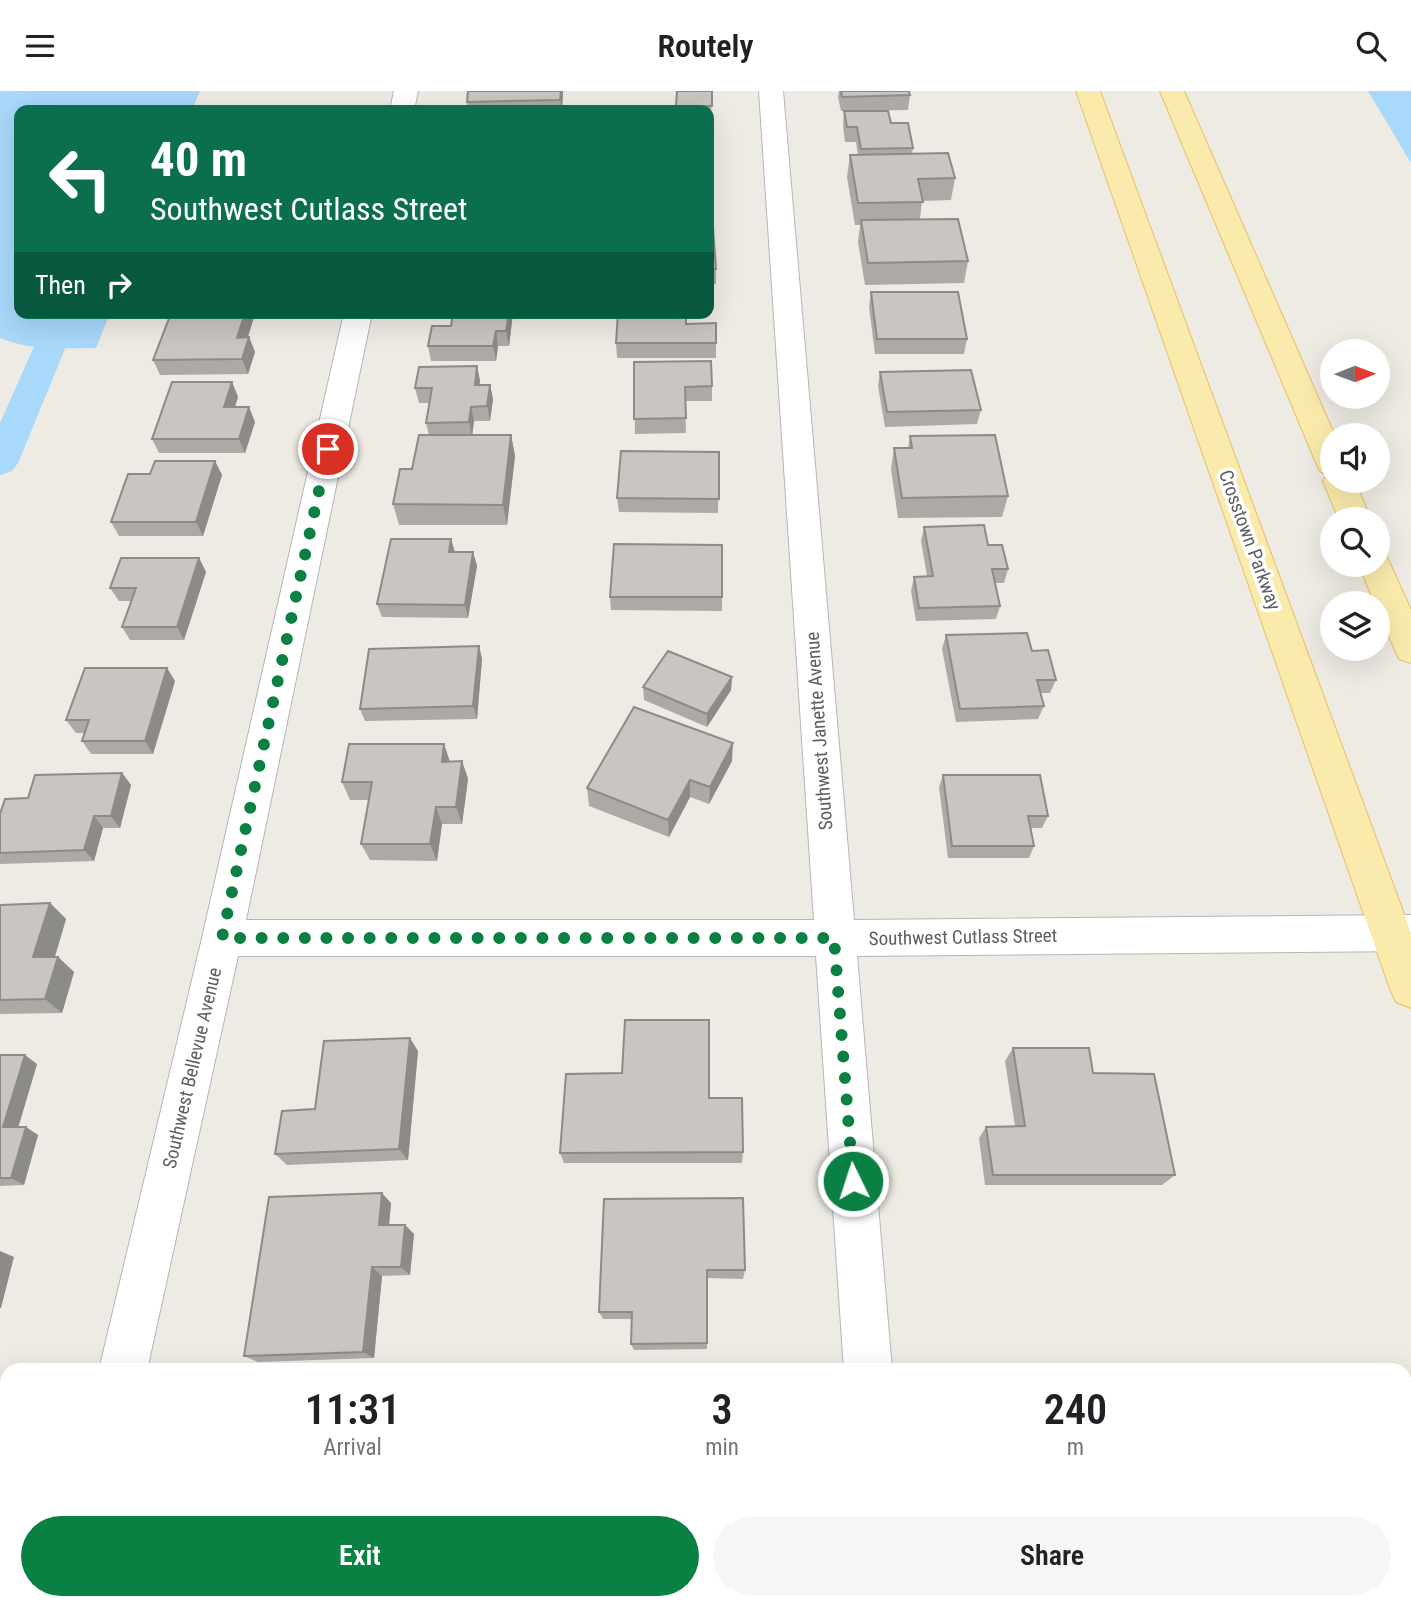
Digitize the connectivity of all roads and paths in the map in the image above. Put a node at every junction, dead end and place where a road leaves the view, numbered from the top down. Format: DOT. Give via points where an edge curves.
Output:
graph roads {
  1 [pos="771,91"];
  2 [pos="1088,91"];
  3 [pos="1171,91"];
  4 [pos="357,319"];
  5 [pos="1320,437"];
  6 [pos="1380,577"];
  7 [pos="1411,650"];
  8 [pos="1401,933"];
  9 [pos="222,938"];
  10 [pos="834,938"];
  11 [pos="1411,989"];
  12 [pos="125,1363"];
  13 [pos="867,1363"];
  1 -- 10 [label="street, Southwest Janette Avenue"];
  2 -- 8 [label="main road, Crosstown Parkway"];
  3 -- 5 [label="main road"];
  4 -- 9 [label="street, Southwest Bellevue Avenue"];
  6 -- 7 [label="main road"];
  8 -- 10 [label="street, Southwest Cutlass Street"];
  8 -- 11 [label="main road, Crosstown Parkway"];
  9 -- 10 [label="street, Southwest Cutlass Street"];
  9 -- 12 [label="street, Southwest Bellevue Avenue"];
  10 -- 13 [label="street, Southwest Janette Avenue"];
}
